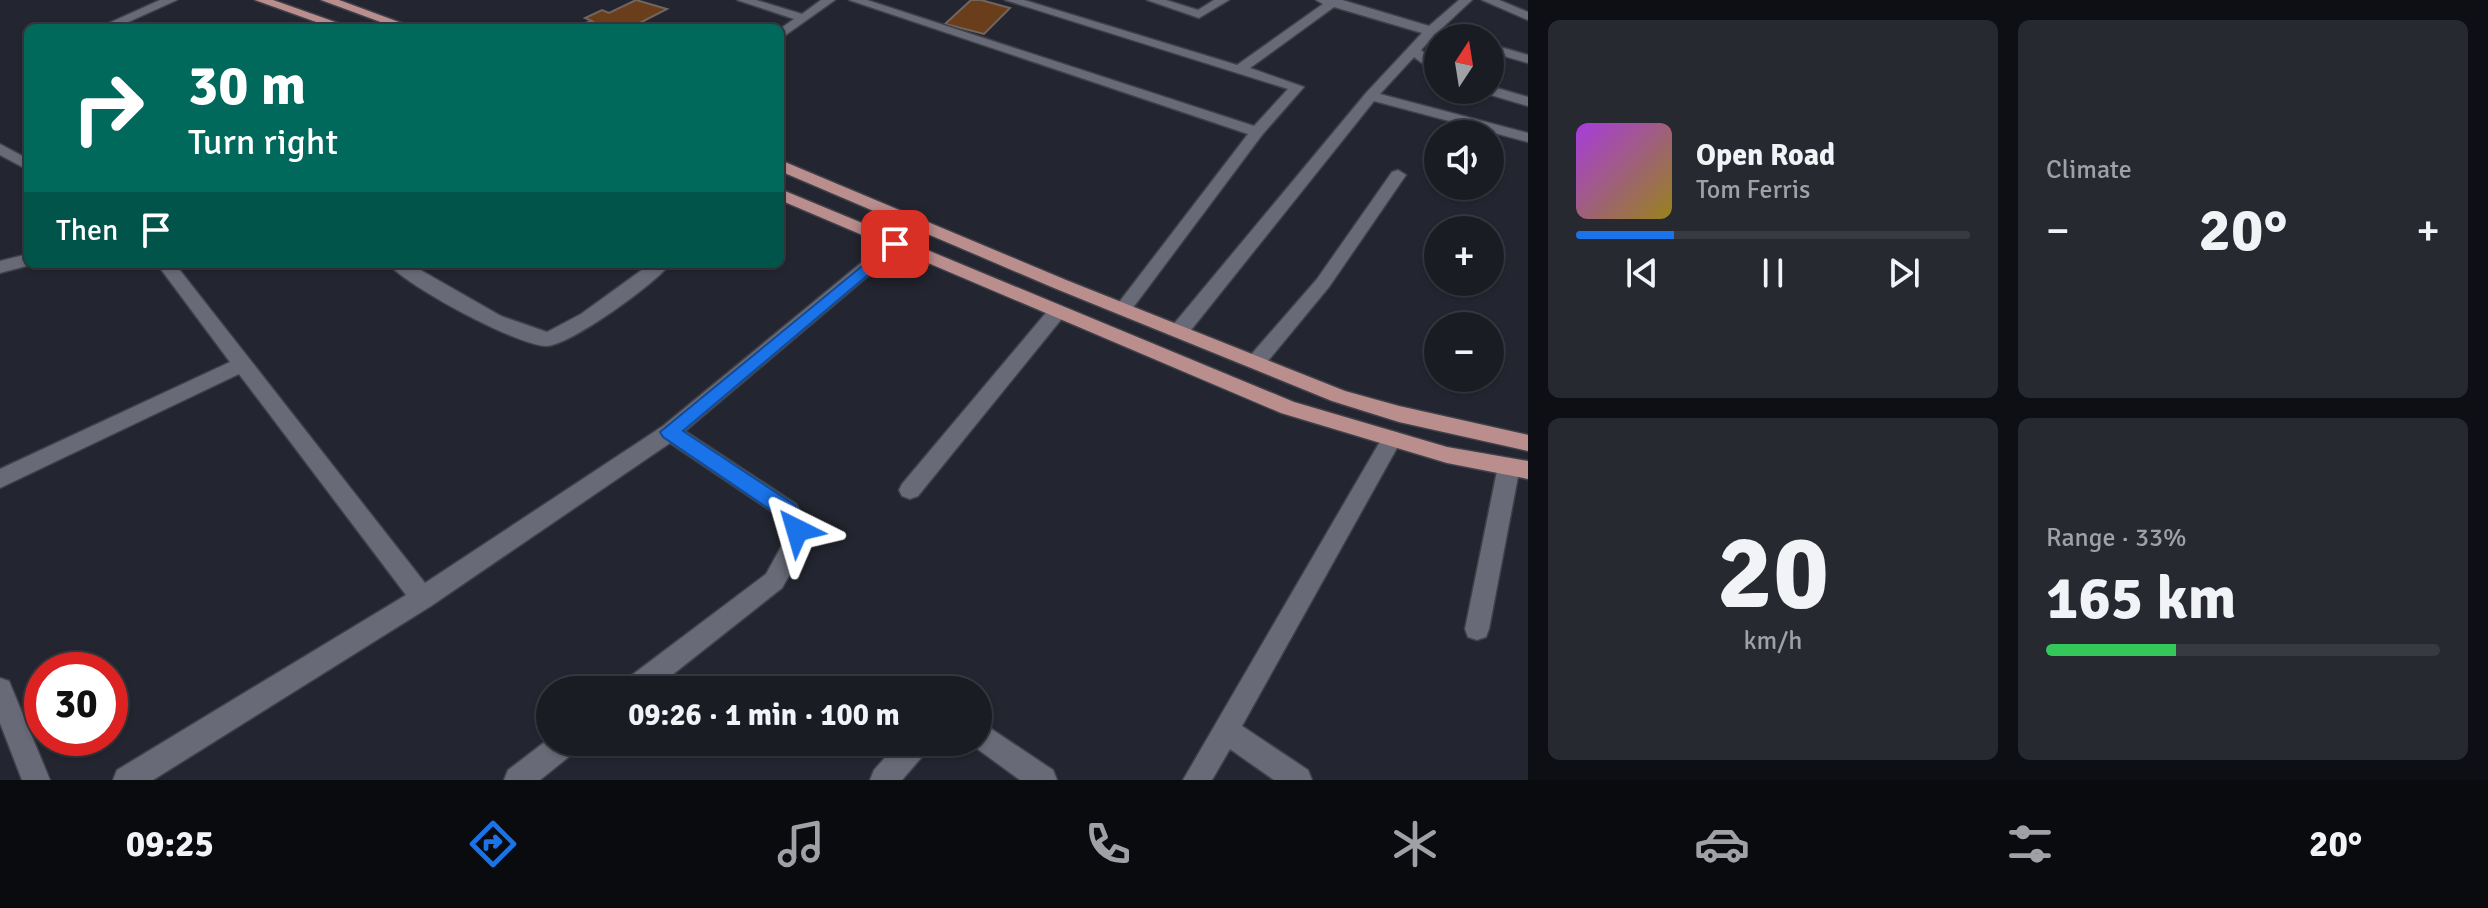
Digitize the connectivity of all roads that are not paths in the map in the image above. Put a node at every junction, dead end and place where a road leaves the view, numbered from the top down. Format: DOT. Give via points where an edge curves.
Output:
graph roads {
  1 [pos="171,0"];
  2 [pos="261,0"];
  3 [pos="327,0"];
  4 [pos="743,0"];
  5 [pos="829,0"];
  6 [pos="855,0"];
  7 [pos="1011,0"];
  8 [pos="1153,0"];
  9 [pos="1223,0"];
  10 [pos="1466,0"];
  11 [pos="1488,0"];
  12 [pos="1330,1"];
  13 [pos="1528,16"];
  14 [pos="803,18"];
  15 [pos="114,24"];
  16 [pos="334,24"];
  17 [pos="397,24"];
  18 [pos="1439,24"];
  19 [pos="1424,29"];
  20 [pos="784,32"];
  21 [pos="1424,38"];
  22 [pos="1413,50"];
  23 [pos="1504,52"];
  24 [pos="1424,59"];
  25 [pos="1528,59"];
  26 [pos="1240,69"];
  27 [pos="1504,95"];
  28 [pos="1371,96"];
  29 [pos="1528,102"];
  30 [pos="1257,132"];
  31 [pos="1528,138"];
  32 [pos="0,149"];
  33 [pos="24,163"];
  34 [pos="784,167"];
  35 [pos="1398,175"];
  36 [pos="784,196"];
  37 [pos="895,244"];
  38 [pos="24,261"];
  39 [pos="0,267"];
  40 [pos="169,268"];
  41 [pos="403,268"];
  42 [pos="655,268"];
  43 [pos="1123,309"];
  44 [pos="1057,312"];
  45 [pos="1180,330"];
  46 [pos="1256,362"];
  47 [pos="243,364"];
  48 [pos="670,432"];
  49 [pos="1392,439"];
  50 [pos="1528,443"];
  51 [pos="1518,468"];
  52 [pos="0,479"];
  53 [pos="910,490"];
  54 [pos="422,598"];
  55 [pos="1477,629"];
  56 [pos="651,676"];
  57 [pos="0,690"];
  58 [pos="1225,730"];
  59 [pos="992,743"];
  60 [pos="548,756"];
  61 [pos="905,756"];
  62 [pos="36,780"];
  63 [pos="127,780"];
  64 [pos="518,780"];
  65 [pos="884,780"];
  66 [pos="1043,780"];
  67 [pos="1197,780"];
  68 [pos="1298,780"];
  1 -- 15 [label="street"];
  2 -- 16 [label="main road"];
  3 -- 17 [label="main road"];
  4 -- 14 [label="street"];
  5 -- 14 [label="street"];
  6 -- 30 [label="street"];
  7 -- 26 [label="street"];
  8 -- 9 [label="street" via="1199,14"];
  10 -- 18 [label="street"];
  11 -- 13 [label="street"];
  12 -- 19 [label="street"];
  12 -- 26 [label="street"];
  14 -- 20 [label="street"];
  21 -- 22 [label="street"];
  22 -- 24 [label="street"];
  22 -- 28 [label="street"];
  23 -- 25 [label="street"];
  26 -- 30 [label="street" via="1297,87"];
  27 -- 29 [label="street"];
  28 -- 31 [label="street"];
  28 -- 45 [label="street"];
  30 -- 43 [label="street"];
  32 -- 33 [label="street"];
  34 -- 43 [label="main road"];
  35 -- 46 [label="street" via="1323,283"];
  36 -- 37 [label="main road"];
  37 -- 44 [label="main road"];
  37 -- 48 [label="street"];
  38 -- 39 [label="street"];
  40 -- 47 [label="street"];
  41 -- 42 [label="street" via="527,335 549,339"];
  43 -- 45 [label="main road"];
  44 -- 49 [label="main road" via="1288,408"];
  44 -- 53 [label="street"];
  45 -- 46 [label="main road"];
  46 -- 50 [label="main road" via="1399,414"];
  47 -- 52 [label="street"];
  47 -- 54 [label="street"];
  48 -- 54 [label="street"];
  48 -- 56 [label="street" via="788,511 797,530 774,581"];
  49 -- 51 [label="main road"];
  49 -- 58 [label="street"];
  51 -- 55 [label="street"];
  54 -- 63 [label="street"];
  57 -- 62 [label="street"];
  58 -- 67 [label="street"];
  58 -- 68 [label="street"];
  59 -- 66 [label="street"];
  60 -- 64 [label="street"];
  61 -- 65 [label="street"];
}
